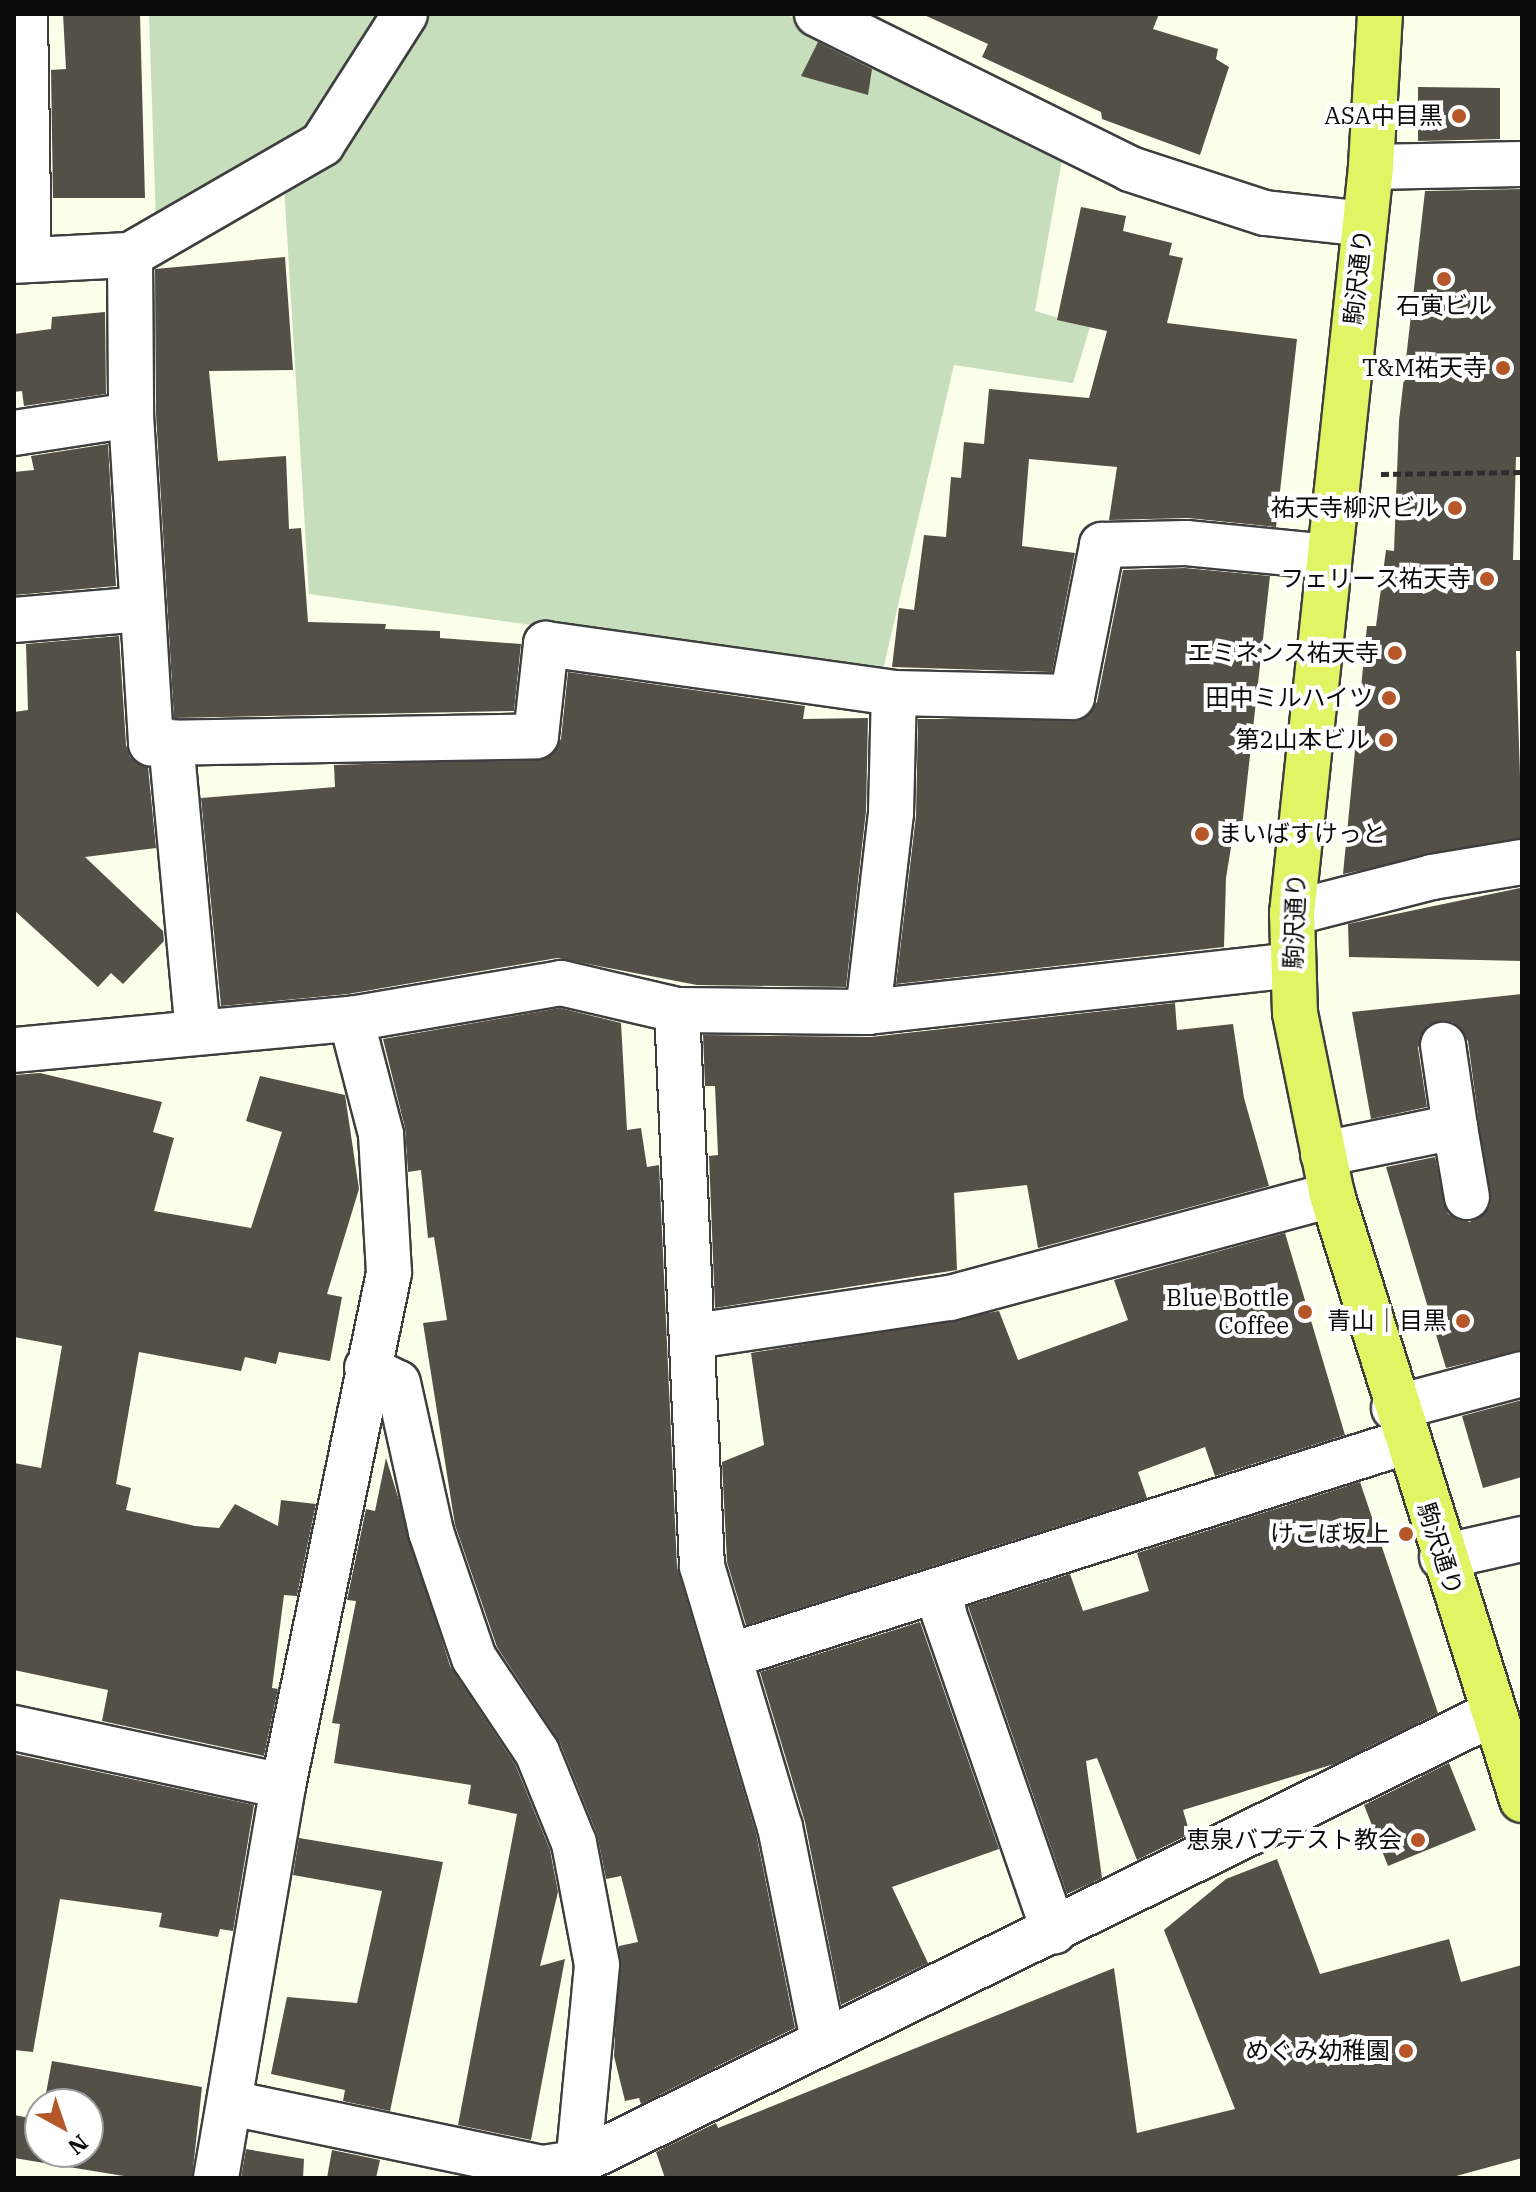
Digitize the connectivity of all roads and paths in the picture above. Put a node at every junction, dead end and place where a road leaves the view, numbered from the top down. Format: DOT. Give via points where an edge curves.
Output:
graph roads {
  1 [pos="25,14"];
  2 [pos="405,14"];
  3 [pos="817,14"];
  4 [pos="1380,14"];
  5 [pos="1522,164"];
  6 [pos="1371,167"];
  7 [pos="1364,224"];
  8 [pos="130,255"];
  9 [pos="22,260"];
  10 [pos="131,415"];
  11 [pos="14,433"];
  12 [pos="1522,472"];
  13 [pos="1336,474"];
  14 [pos="1328,557"];
  15 [pos="143,609"];
  16 [pos="14,620"];
  17 [pos="894,693"];
  18 [pos="171,742"];
  19 [pos="1522,862"];
  20 [pos="1292,913"];
  21 [pos="1292,965"];
  22 [pos="677,1010"];
  23 [pos="868,1012"];
  24 [pos="351,1019"];
  25 [pos="198,1032"];
  26 [pos="1443,1045"];
  27 [pos="14,1050"];
  28 [pos="1455,1127"];
  29 [pos="1327,1174"];
  30 [pos="1467,1197"];
  31 [pos="695,1336"];
  32 [pos="367,1368"];
  33 [pos="1522,1374"];
  34 [pos="1400,1425"];
  35 [pos="1522,1539"];
  36 [pos="1442,1557"];
  37 [pos="941,1589"];
  38 [pos="729,1656"];
  39 [pos="1492,1714"];
  40 [pos="14,1728"];
  41 [pos="283,1786"];
  42 [pos="1522,1800"];
  43 [pos="1054,1932"];
  44 [pos="823,2041"];
  45 [pos="231,2103"];
  46 [pos="578,2170"];
  47 [pos="216,2178"];
  1 -- 9 [label="street"];
  2 -- 8 [label="street" via="322,144"];
  3 -- 7 [label="street" via="1130,169 1265,213"];
  4 -- 6 [label="main road, 駒沢通り"];
  5 -- 6 [label="street"];
  6 -- 7 [label="main road, 駒沢通り"];
  7 -- 13 [label="main road, 駒沢通り"];
  8 -- 9 [label="street"];
  8 -- 10 [label="street"];
  10 -- 11 [label="street"];
  10 -- 15 [label="street"];
  12 -- 13 [label="path"];
  13 -- 14 [label="main road, 駒沢通り"];
  14 -- 17 [label="street" via="1186,543 1102,545 1072,697"];
  14 -- 20 [label="main road, 駒沢通り"];
  15 -- 16 [label="street"];
  15 -- 18 [label="street" via="151,743"];
  17 -- 18 [label="street" via="546,644 536,736"];
  17 -- 23 [label="street" via="891,813"];
  18 -- 25 [label="street"];
  19 -- 20 [label="street" via="1432,877"];
  20 -- 21 [label="main road, 駒沢通り"];
  21 -- 23 [label="street"];
  21 -- 29 [label="main road, 駒沢通り" via="1297,1033"];
  22 -- 23 [label="street"];
  22 -- 24 [label="street" via="561,983"];
  22 -- 31 [label="street"];
  24 -- 25 [label="street"];
  24 -- 32 [label="street" via="381,1134 389,1273"];
  25 -- 27 [label="street"];
  26 -- 28 [label="street"];
  28 -- 29 [label="street"];
  28 -- 30 [label="street"];
  29 -- 31 [label="street" via="950,1298"];
  29 -- 34 [label="main road, 駒沢通り"];
  31 -- 38 [label="street" via="702,1566"];
  32 -- 41 [label="street"];
  32 -- 46 [label="street" via="398,1383 431,1532 474,1658 537,1752 574,1843 597,1965"];
  33 -- 34 [label="street"];
  34 -- 36 [label="main road, 駒沢通り"];
  34 -- 37 [label="street"];
  35 -- 36 [label="street"];
  36 -- 39 [label="main road, 駒沢通り"];
  37 -- 38 [label="street"];
  37 -- 43 [label="street" via="949,1629"];
  38 -- 44 [label="street" via="780,1827"];
  39 -- 42 [label="main road, 駒沢通り"];
  39 -- 43 [label="street"];
  40 -- 41 [label="street"];
  41 -- 45 [label="street"];
  43 -- 44 [label="street"];
  44 -- 46 [label="street"];
  45 -- 46 [label="street" via="543,2168"];
  45 -- 47 [label="street"];
}
